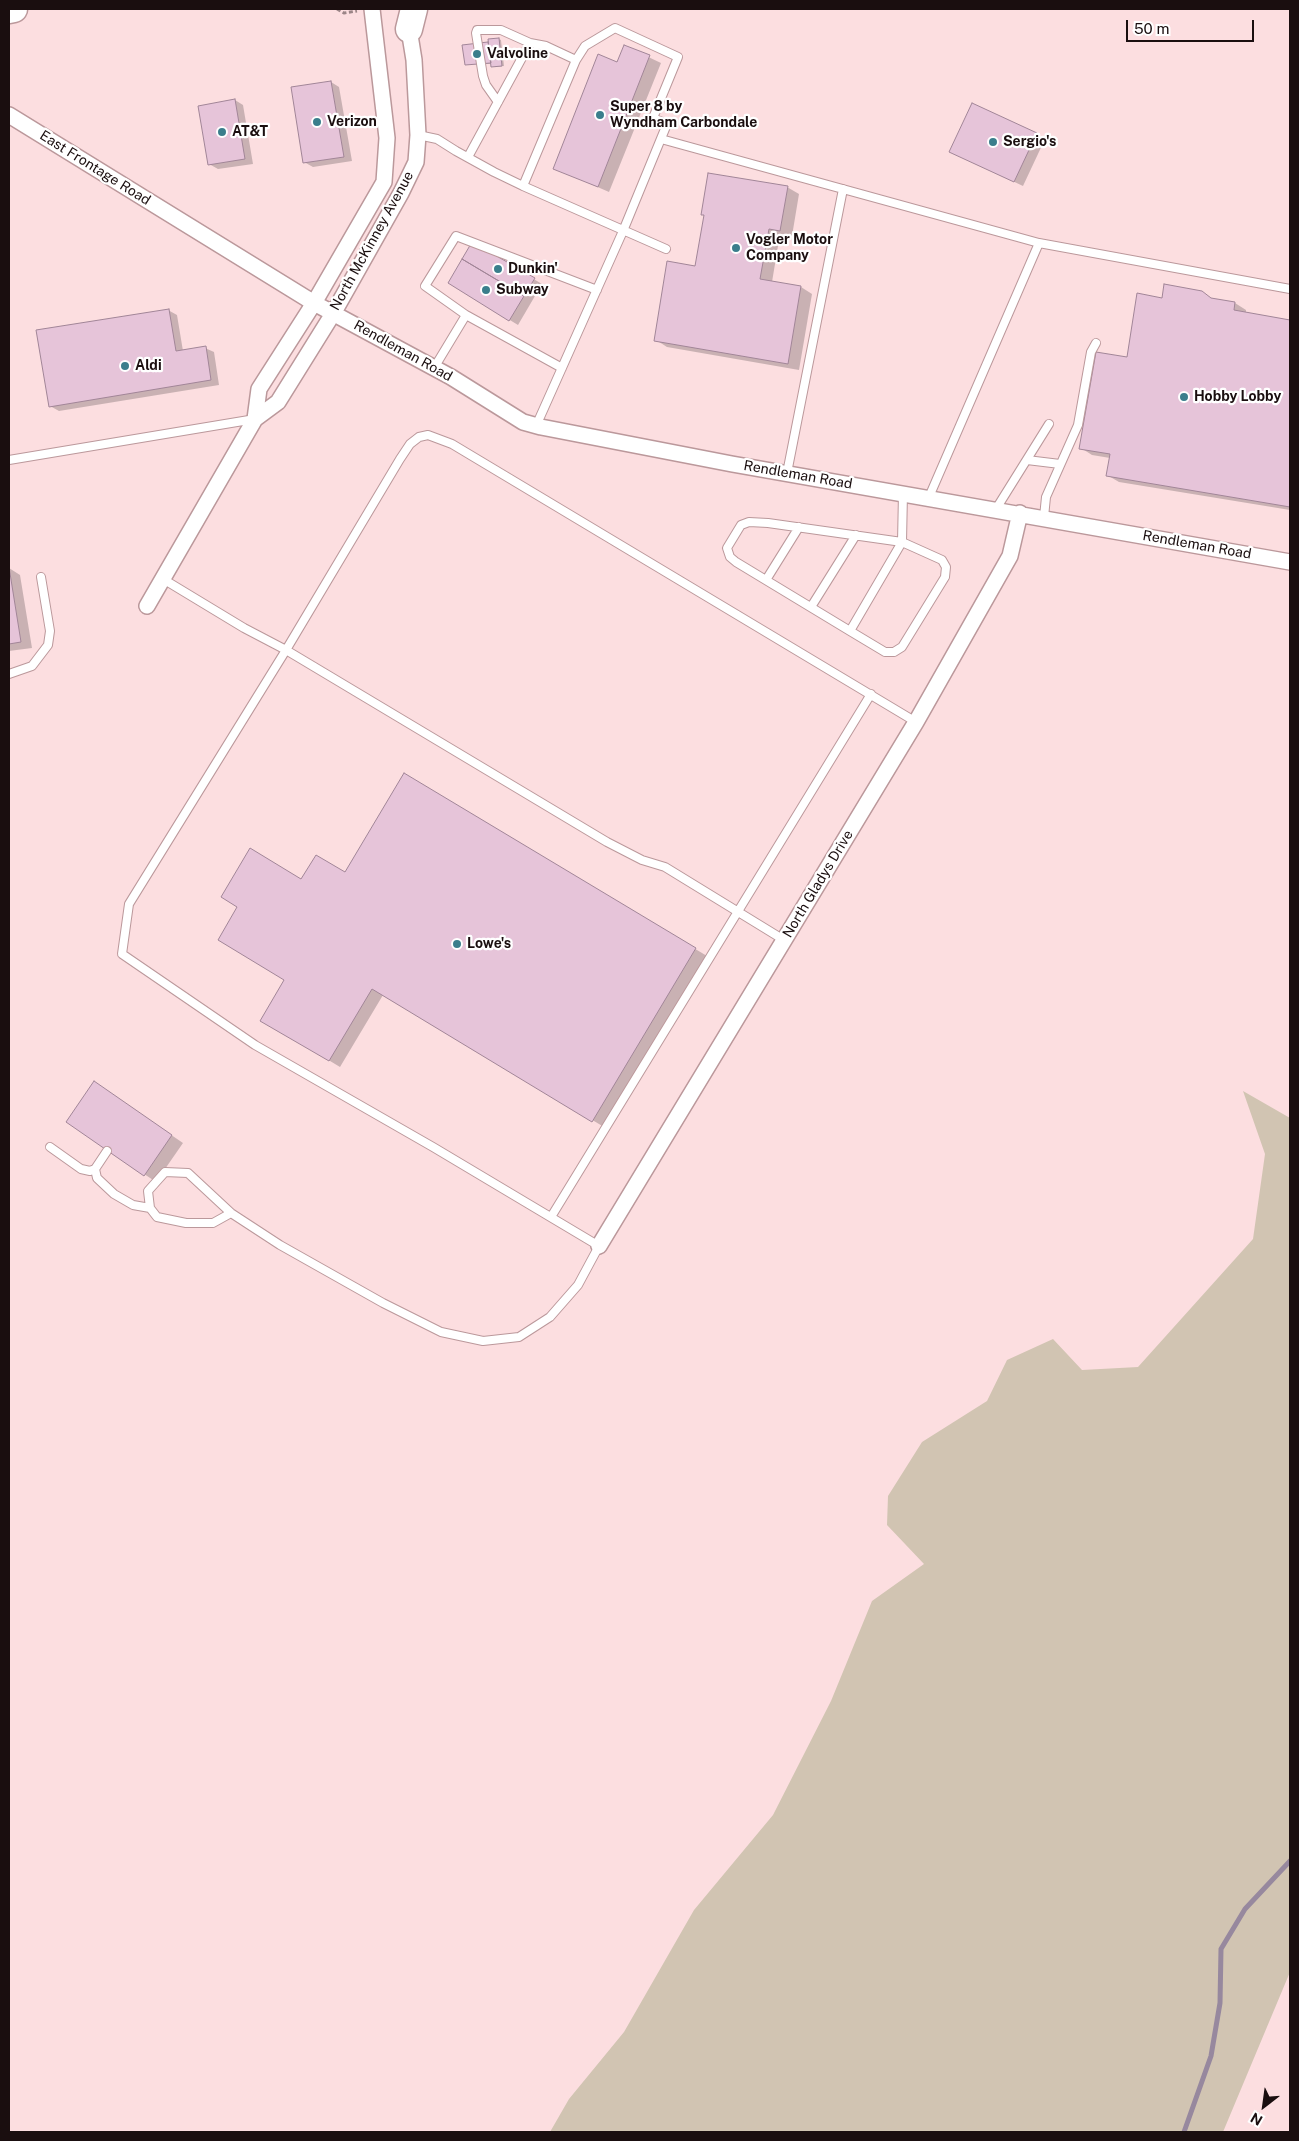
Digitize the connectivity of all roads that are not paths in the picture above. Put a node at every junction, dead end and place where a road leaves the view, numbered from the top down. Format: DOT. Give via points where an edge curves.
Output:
graph roads {
  1 [pos="14,9"];
  2 [pos="372,9"];
  3 [pos="9,10"];
  4 [pos="410,15"];
  5 [pos="530,43"];
  6 [pos="576,60"];
  7 [pos="498,102"];
  8 [pos="9,114"];
  9 [pos="418,135"];
  10 [pos="661,139"];
  11 [pos="468,158"];
  12 [pos="523,186"];
  13 [pos="843,189"];
  14 [pos="623,231"];
  15 [pos="1038,243"];
  16 [pos="666,249"];
  17 [pos="1290,289"];
  18 [pos="597,290"];
  19 [pos="314,303"];
  20 [pos="334,312"];
  21 [pos="466,315"];
  22 [pos="1096,343"];
  23 [pos="434,368"];
  24 [pos="562,368"];
  25 [pos="255,419"];
  26 [pos="1049,424"];
  27 [pos="536,426"];
  28 [pos="9,460"];
  29 [pos="1027,460"];
  30 [pos="1060,464"];
  31 [pos="787,473"];
  32 [pos="903,493"];
  33 [pos="929,497"];
  34 [pos="996,509"];
  35 [pos="1020,513"];
  36 [pos="1044,517"];
  37 [pos="799,527"];
  38 [pos="856,535"];
  39 [pos="902,542"];
  40 [pos="1290,562"];
  41 [pos="41,577"];
  42 [pos="163,579"];
  43 [pos="766,580"];
  44 [pos="147,606"];
  45 [pos="811,607"];
  46 [pos="850,631"];
  47 [pos="286,650"];
  48 [pos="9,674"];
  49 [pos="870,694"];
  50 [pos="916,722"];
  51 [pos="739,911"];
  52 [pos="784,940"];
  53 [pos="50,1147"];
  54 [pos="107,1151"];
  55 [pos="95,1169"];
  56 [pos="150,1208"];
  57 [pos="231,1212"];
  58 [pos="550,1217"];
  59 [pos="599,1246"];
  1 -- 3 [label="highway"];
  2 -- 19 [label="street, North McKinney Avenue" via="387,138 384,182"];
  4 -- 9 [label="street, North McKinney Avenue"];
  5 -- 6 [label="lane" via="546,46"];
  5 -- 7 [label="lane"];
  5 -- 7 [label="lane" via="502,30 477,30 483,76"];
  6 -- 10 [label="lane" via="585,46 615,28 678,57 653,118 668,124"];
  6 -- 12 [label="lane"];
  7 -- 11 [label="lane"];
  8 -- 19 [label="street, East Frontage Road"];
  9 -- 11 [label="lane" via="437,139"];
  9 -- 20 [label="street, North McKinney Avenue" via="416,162"];
  10 -- 13 [label="lane"];
  10 -- 14 [label="lane"];
  11 -- 12 [label="lane"];
  12 -- 14 [label="lane"];
  13 -- 15 [label="lane"];
  13 -- 31 [label="lane"];
  14 -- 16 [label="lane"];
  14 -- 18 [label="lane"];
  15 -- 17 [label="lane"];
  15 -- 33 [label="lane"];
  18 -- 21 [label="lane" via="456,236 425,286"];
  18 -- 24 [label="lane"];
  19 -- 20 [label="street, Rendleman Road"];
  19 -- 25 [label="street, North McKinney Avenue" via="259,390"];
  20 -- 23 [label="street, Rendleman Road"];
  20 -- 25 [label="street, North McKinney Avenue" via="278,402"];
  21 -- 23 [label="lane"];
  21 -- 24 [label="lane"];
  22 -- 30 [label="lane" via="1091,352 1078,425"];
  23 -- 27 [label="street, Rendleman Road" via="523,422"];
  24 -- 27 [label="lane"];
  25 -- 28 [label="lane"];
  25 -- 42 [label="street, North McKinney Avenue"];
  26 -- 29 [label="lane"];
  27 -- 31 [label="street, Rendleman Road"];
  29 -- 30 [label="lane"];
  29 -- 34 [label="lane"];
  30 -- 36 [label="lane" via="1046,497"];
  31 -- 32 [label="street, Rendleman Road"];
  32 -- 33 [label="street, Rendleman Road"];
  32 -- 39 [label="lane"];
  33 -- 34 [label="street, Rendleman Road"];
  34 -- 35 [label="street, Rendleman Road"];
  35 -- 36 [label="street, Rendleman Road"];
  35 -- 50 [label="street, North Gladys Drive" via="1010,556"];
  36 -- 40 [label="street, Rendleman Road"];
  37 -- 38 [label="lane"];
  37 -- 43 [label="lane"];
  37 -- 43 [label="lane" via="749,522 741,525 727,548 730,557"];
  38 -- 39 [label="lane"];
  38 -- 45 [label="lane"];
  39 -- 46 [label="lane"];
  39 -- 46 [label="lane" via="942,560 946,567 945,576 902,646 894,652 885,652"];
  41 -- 48 [label="lane" via="50,631 48,645 32,666"];
  42 -- 44 [label="street, North McKinney Avenue"];
  42 -- 47 [label="lane"];
  43 -- 45 [label="lane"];
  45 -- 46 [label="lane"];
  47 -- 49 [label="lane" via="400,458 410,444 428,435 452,444"];
  47 -- 51 [label="lane" via="608,842 642,860 665,867"];
  47 -- 58 [label="lane" via="129,904 122,954 255,1045"];
  49 -- 50 [label="lane"];
  49 -- 51 [label="lane"];
  50 -- 52 [label="street, North Gladys Drive"];
  51 -- 52 [label="lane"];
  51 -- 58 [label="lane"];
  52 -- 59 [label="street, North Gladys Drive"];
  53 -- 55 [label="lane" via="81,1169"];
  54 -- 55 [label="lane"];
  55 -- 56 [label="lane" via="97,1178 114,1194 133,1205"];
  56 -- 57 [label="lane" via="157,1217 186,1223 214,1223"];
  56 -- 57 [label="lane" via="148,1191 165,1172 188,1173"];
  57 -- 59 [label="lane" via="280,1245 383,1303 441,1332 483,1342 520,1337 550,1317 578,1285"];
  58 -- 59 [label="lane"];
}
